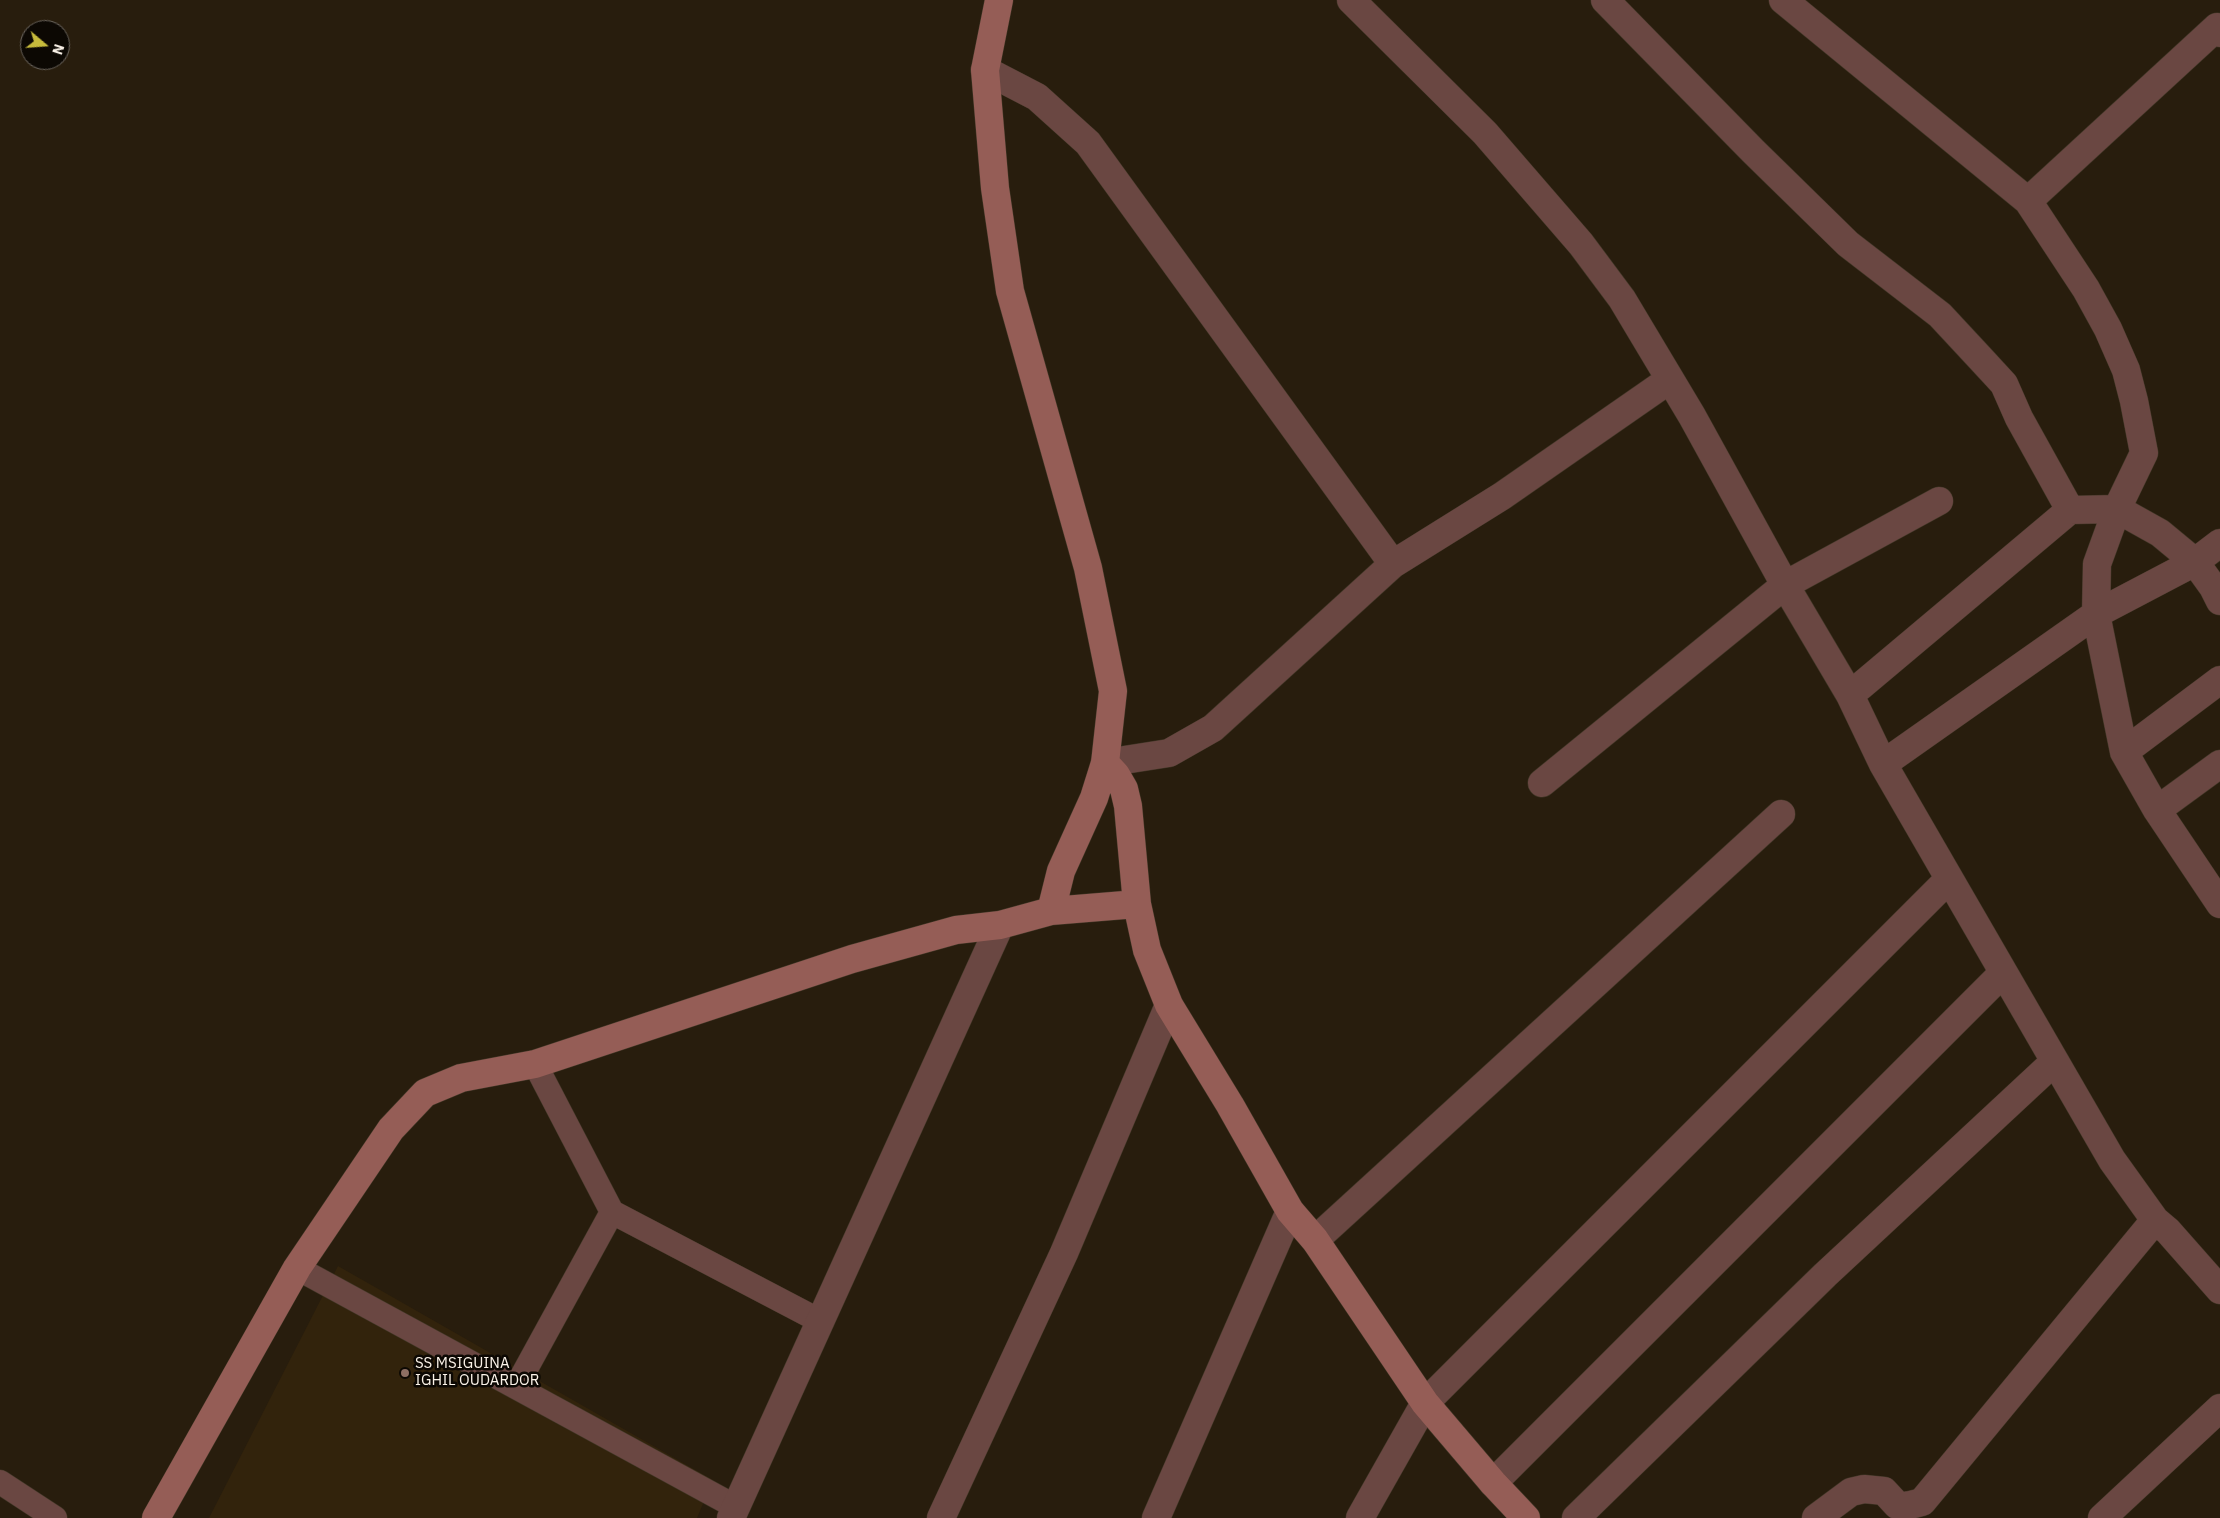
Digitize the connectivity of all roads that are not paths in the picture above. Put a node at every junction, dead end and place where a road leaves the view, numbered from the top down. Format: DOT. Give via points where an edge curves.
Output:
graph roads {
  1 [pos="999,0"];
  2 [pos="1351,0"];
  3 [pos="1605,0"];
  4 [pos="1783,0"];
  5 [pos="2220,34"];
  6 [pos="985,70"];
  7 [pos="2028,201"];
  8 [pos="1669,380"];
  9 [pos="1939,501"];
  10 [pos="2117,509"];
  11 [pos="2070,510"];
  12 [pos="2220,543"];
  13 [pos="2195,562"];
  14 [pos="1393,564"];
  15 [pos="1785,585"];
  16 [pos="2220,601"];
  17 [pos="2096,614"];
  18 [pos="2220,680"];
  19 [pos="1850,695"];
  20 [pos="2124,752"];
  21 [pos="1105,763"];
  22 [pos="1882,764"];
  23 [pos="2220,764"];
  24 [pos="1542,783"];
  25 [pos="2157,810"];
  26 [pos="1781,814"];
  27 [pos="1949,879"];
  28 [pos="1137,904"];
  29 [pos="2220,904"];
  30 [pos="1052,911"];
  31 [pos="1000,925"];
  32 [pos="2003,973"];
  33 [pos="1168,1005"];
  34 [pos="2054,1062"];
  35 [pos="535,1064"];
  36 [pos="1290,1211"];
  37 [pos="612,1212"];
  38 [pos="2155,1220"];
  39 [pos="1315,1240"];
  40 [pos="298,1268"];
  41 [pos="2220,1290"];
  42 [pos="820,1321"];
  43 [pos="516,1387"];
  44 [pos="1425,1403"];
  45 [pos="2220,1408"];
  46 [pos="0,1482"];
  47 [pos="1493,1483"];
  48 [pos="733,1512"];
  49 [pos="1517,1514"];
  50 [pos="54,1518"];
  51 [pos="156,1518"];
  52 [pos="941,1518"];
  53 [pos="1156,1518"];
  54 [pos="1360,1518"];
  55 [pos="1576,1518"];
  56 [pos="1816,1518"];
  57 [pos="2102,1518"];
  1 -- 6 [label="street"];
  2 -- 8 [label="street" via="1443,89 1534,187 1622,299"];
  3 -- 11 [label="street" via="1848,244 1940,315 2004,384"];
  4 -- 7 [label="street"];
  5 -- 7 [label="street" via="2217,27"];
  6 -- 14 [label="street" via="1038,97 1088,143"];
  6 -- 21 [label="street" via="995,188 1010,291 1088,568 1113,690"];
  7 -- 10 [label="street" via="2086,289 2126,370 2144,453"];
  8 -- 14 [label="street" via="1502,496"];
  8 -- 15 [label="street" via="1697,424"];
  9 -- 15 [label="street"];
  10 -- 11 [label="street"];
  10 -- 13 [label="street" via="2160,533"];
  10 -- 17 [label="street" via="2097,564"];
  11 -- 19 [label="street"];
  12 -- 13 [label="street"];
  13 -- 16 [label="street" via="2214,587"];
  13 -- 17 [label="street"];
  14 -- 21 [label="street" via="1213,728 1169,753"];
  15 -- 19 [label="street"];
  15 -- 24 [label="street"];
  17 -- 20 [label="street"];
  17 -- 22 [label="street"];
  18 -- 20 [label="street"];
  19 -- 22 [label="street"];
  20 -- 25 [label="street"];
  21 -- 28 [label="street" via="1116,774 1128,806"];
  21 -- 30 [label="street" via="1094,798 1061,871"];
  22 -- 27 [label="street"];
  23 -- 25 [label="street"];
  25 -- 29 [label="street"];
  26 -- 39 [label="street"];
  27 -- 32 [label="street"];
  27 -- 44 [label="street"];
  28 -- 30 [label="street"];
  28 -- 33 [label="street" via="1147,950"];
  30 -- 31 [label="street"];
  31 -- 35 [label="street" via="956,930 852,959"];
  31 -- 42 [label="street"];
  32 -- 34 [label="street"];
  32 -- 47 [label="street"];
  33 -- 36 [label="street"];
  33 -- 52 [label="street" via="1064,1253"];
  34 -- 38 [label="street" via="2112,1160"];
  34 -- 55 [label="street" via="1825,1275"];
  35 -- 37 [label="lane"];
  35 -- 40 [label="street" via="461,1078 425,1093 391,1129"];
  36 -- 39 [label="street"];
  36 -- 53 [label="street"];
  37 -- 42 [label="lane"];
  37 -- 43 [label="lane"];
  38 -- 41 [label="street"];
  38 -- 56 [label="street" via="1922,1502 1897,1505 1884,1491 1864,1489 1851,1492"];
  39 -- 44 [label="street"];
  40 -- 43 [label="lane"];
  40 -- 51 [label="street"];
  42 -- 48 [label="street"];
  43 -- 48 [label="lane"];
  44 -- 47 [label="street"];
  44 -- 54 [label="street"];
  45 -- 57 [label="street"];
  46 -- 50 [label="lane"];
  47 -- 49 [label="street"];
}
